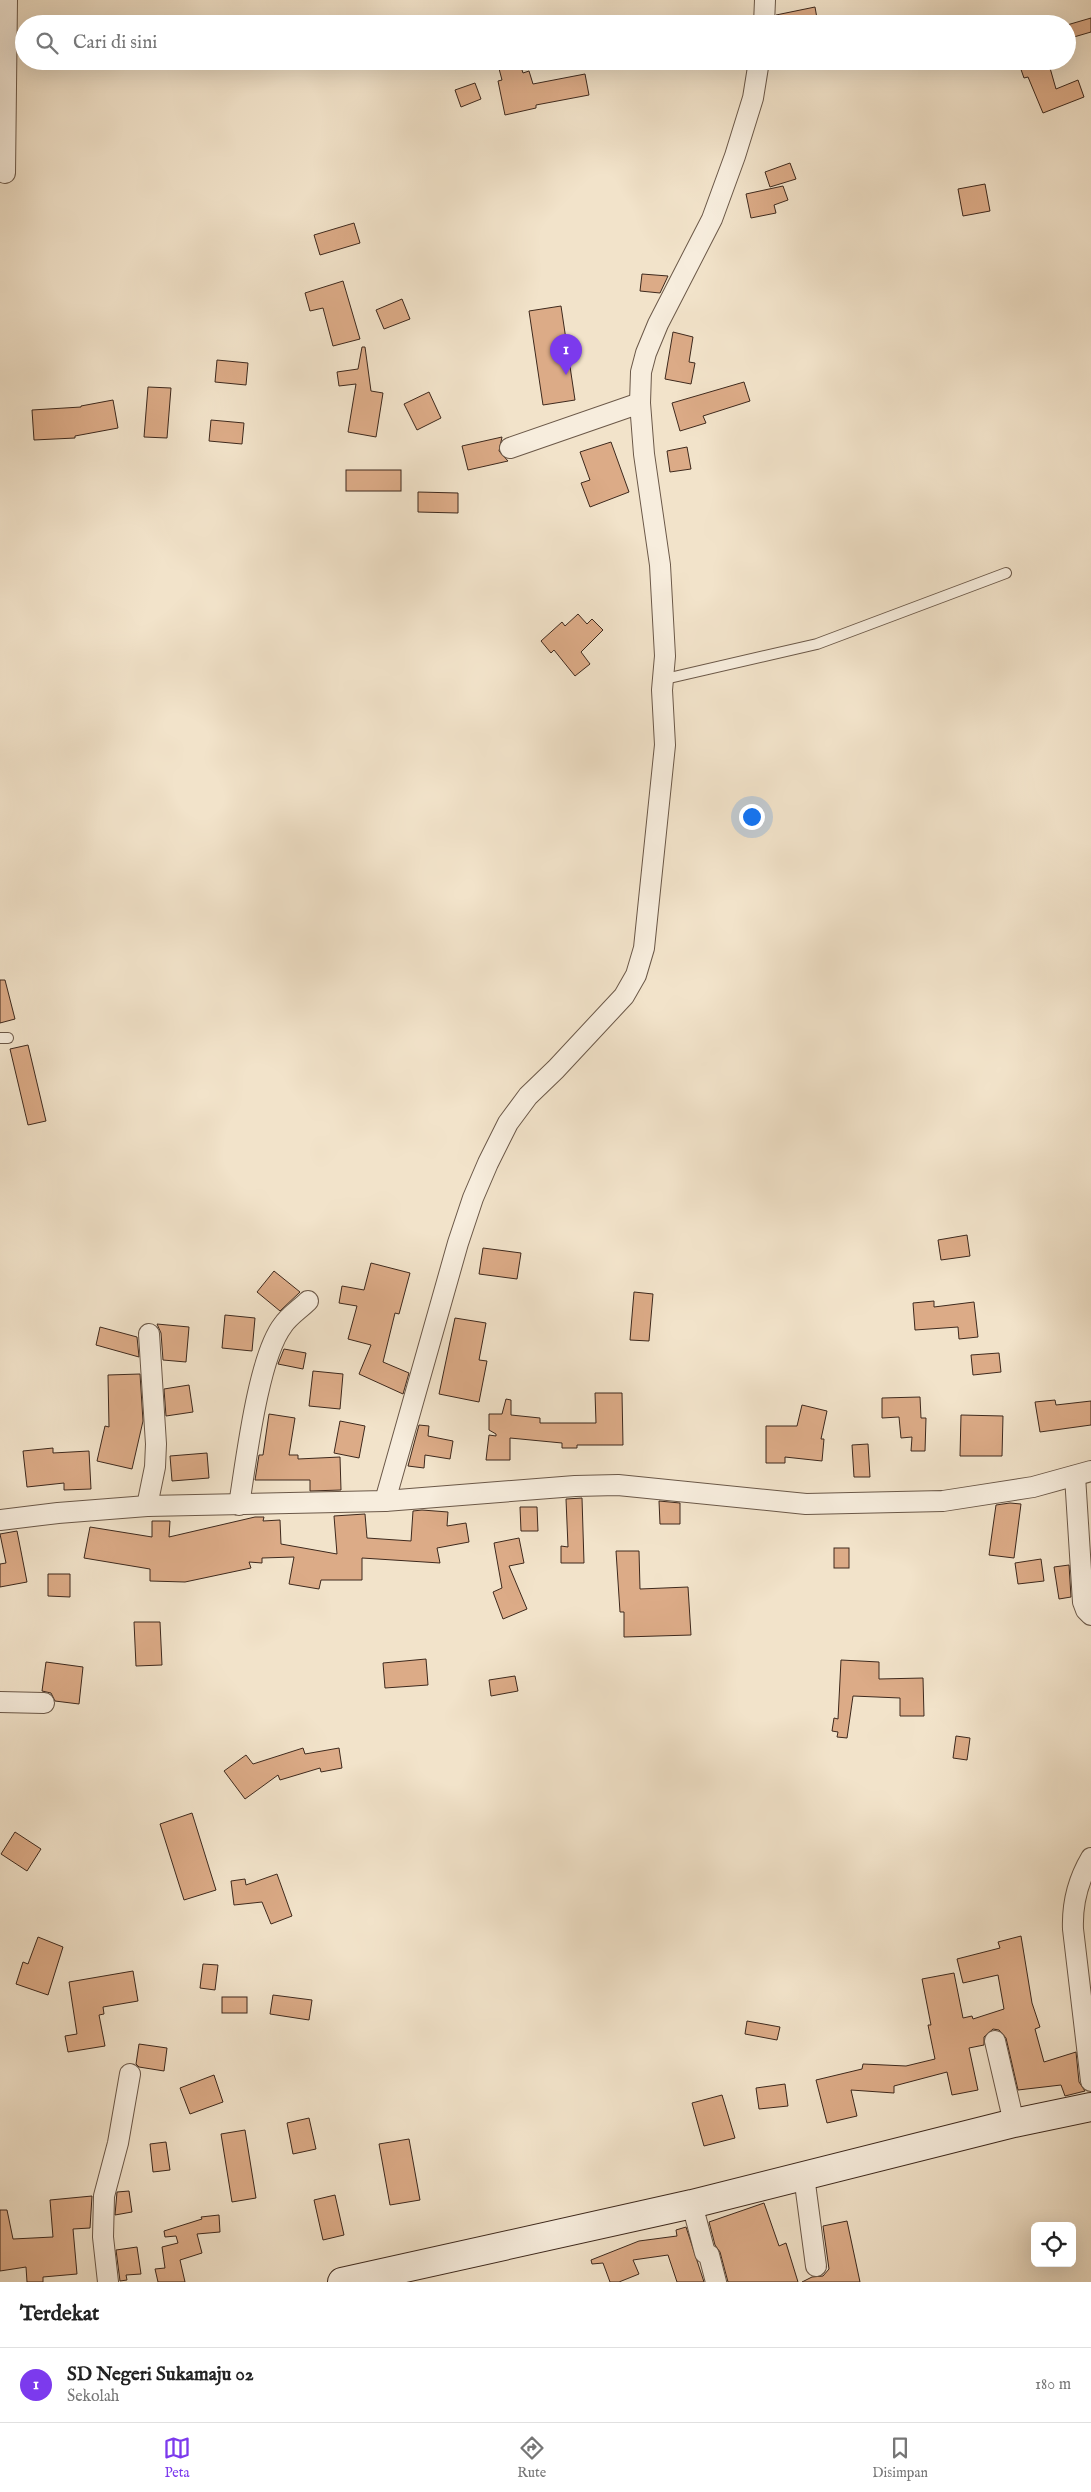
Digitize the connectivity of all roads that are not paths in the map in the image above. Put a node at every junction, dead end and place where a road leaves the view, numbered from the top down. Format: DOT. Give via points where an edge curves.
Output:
graph roads {
  1 [pos="7,0"];
  2 [pos="764,0"];
  3 [pos="764,15"];
  4 [pos="758,70"];
  5 [pos="5,173"];
  6 [pos="640,403"];
  7 [pos="510,448"];
  8 [pos="1006,573"];
  9 [pos="664,684"];
  10 [pos="308,1301"];
  11 [pos="149,1334"];
  12 [pos="1083,1474"];
  13 [pos="385,1501"];
  14 [pos="239,1505"];
  15 [pos="147,1506"];
  16 [pos="0,1520"];
  17 [pos="1091,1615"];
  18 [pos="0,1702"];
  19 [pos="44,1704"];
  20 [pos="1091,1858"];
  21 [pos="995,2041"];
  22 [pos="130,2074"];
  23 [pos="1091,2081"];
  24 [pos="1091,2107"];
  25 [pos="1014,2123"];
  26 [pos="804,2176"];
  27 [pos="692,2204"];
  28 [pos="816,2266"];
  29 [pos="108,2282"];
  30 [pos="342,2282"];
  31 [pos="716,2282"];
  1 -- 5 [label="street"];
  2 -- 3 [label="street"];
  4 -- 6 [label="street" via="753,98 712,219 646,353 641,372"];
  6 -- 7 [label="street"];
  6 -- 9 [label="street" via="660,565"];
  8 -- 9 [label="lane" via="817,644"];
  9 -- 13 [label="street" via="665,745 644,948 636,975 606,1018 528,1096 508,1123 488,1163 458,1243"];
  10 -- 14 [label="street" via="282,1325 272,1345"];
  11 -- 15 [label="street" via="156,1444"];
  12 -- 13 [label="street" via="994,1494 943,1501 806,1504 618,1485"];
  12 -- 17 [label="street" via="1083,1602"];
  13 -- 14 [label="street"];
  14 -- 15 [label="street"];
  15 -- 16 [label="street"];
  18 -- 19 [label="street"];
  20 -- 23 [label="street" via="1072,1906"];
  21 -- 25 [label="street"];
  22 -- 29 [label="street" via="118,2143 104,2196 103,2237"];
  24 -- 25 [label="main road"];
  25 -- 26 [label="main road"];
  26 -- 27 [label="main road"];
  26 -- 28 [label="street"];
  27 -- 30 [label="main road"];
  27 -- 31 [label="street"];
}
